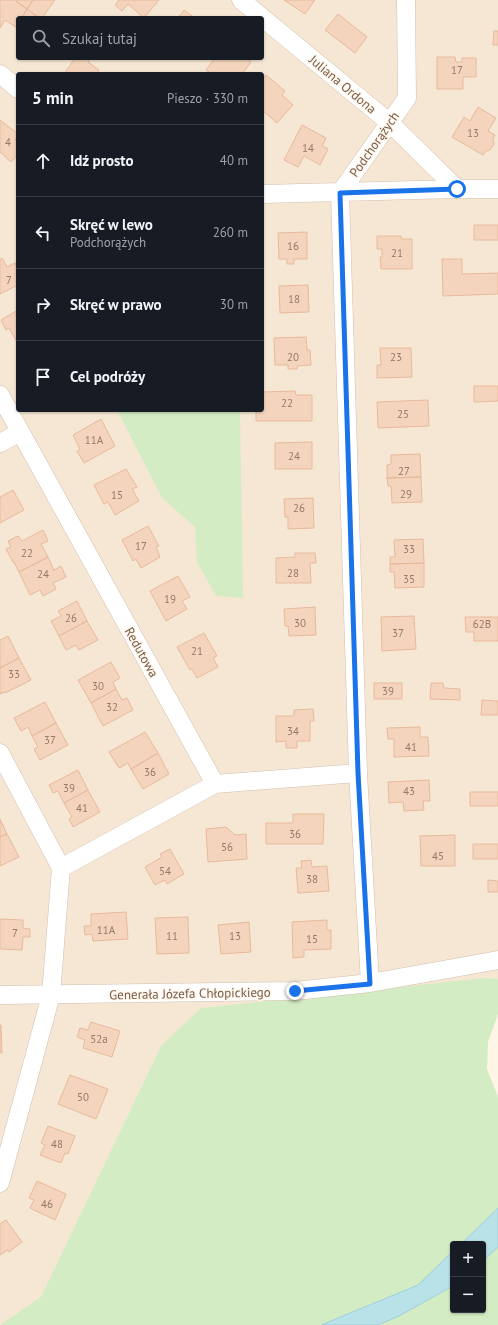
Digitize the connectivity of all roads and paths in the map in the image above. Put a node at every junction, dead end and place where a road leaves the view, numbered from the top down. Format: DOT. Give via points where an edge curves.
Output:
graph roads {
  1 [pos="241,0"];
  2 [pos="406,0"];
  3 [pos="260,16"];
  4 [pos="264,19"];
  5 [pos="0,74"];
  6 [pos="16,87"];
  7 [pos="390,123"];
  8 [pos="457,189"];
  9 [pos="498,189"];
  10 [pos="340,193"];
  11 [pos="264,194"];
  12 [pos="0,395"];
  13 [pos="20,432"];
  14 [pos="0,443"];
  15 [pos="0,754"];
  16 [pos="358,773"];
  17 [pos="215,784"];
  18 [pos="61,868"];
  19 [pos="498,960"];
  20 [pos="370,984"];
  21 [pos="0,995"];
  22 [pos="51,995"];
  23 [pos="0,1183"];
  1 -- 3 [label="street, Juliana Ordona"];
  2 -- 7 [label="street, Podchorążych" via="407,98"];
  4 -- 7 [label="street, Juliana Ordona"];
  5 -- 6 [label="street"];
  7 -- 8 [label="street, Juliana Ordona"];
  7 -- 10 [label="street, Podchorążych"];
  8 -- 9 [label="street"];
  8 -- 10 [label="street"];
  10 -- 11 [label="street"];
  10 -- 16 [label="street"];
  12 -- 13 [label="street, Redutowa"];
  13 -- 14 [label="street"];
  13 -- 17 [label="street, Redutowa"];
  15 -- 18 [label="street"];
  16 -- 17 [label="street"];
  16 -- 20 [label="street"];
  17 -- 18 [label="street"];
  18 -- 22 [label="street"];
  19 -- 20 [label="street, Generała Józefa Chłopickiego"];
  20 -- 22 [label="street, Generała Józefa Chłopickiego" via="295,991"];
  21 -- 22 [label="street, Generała Józefa Chłopickiego"];
  22 -- 23 [label="street"];
}
